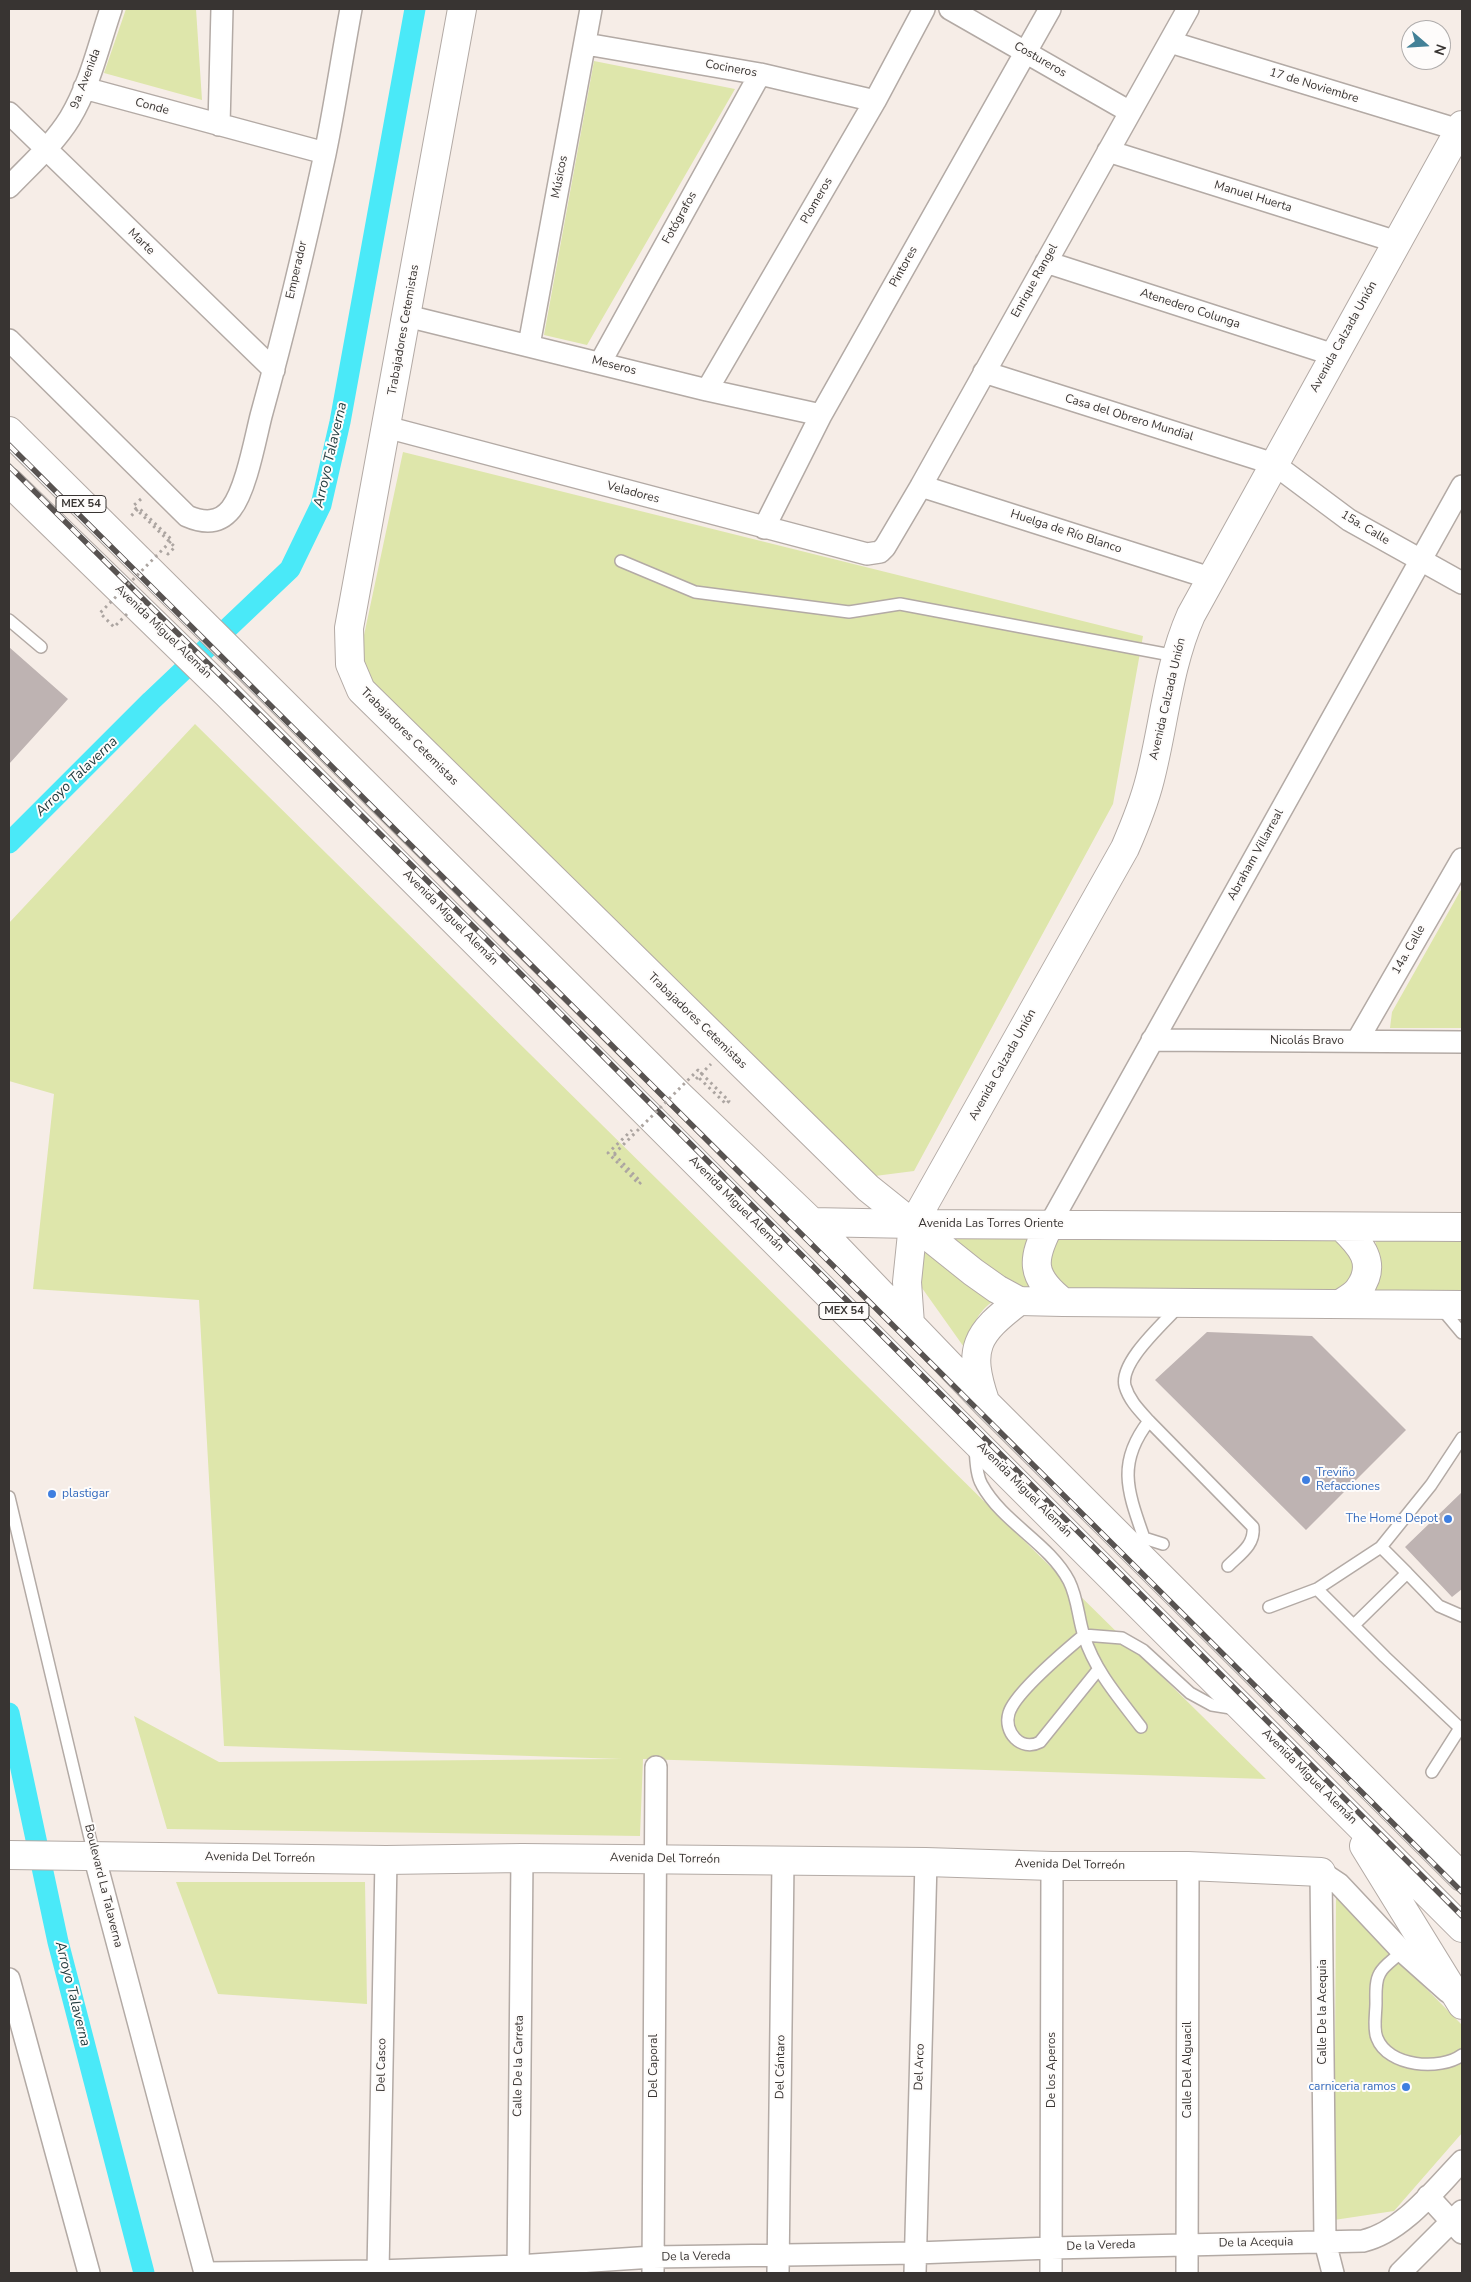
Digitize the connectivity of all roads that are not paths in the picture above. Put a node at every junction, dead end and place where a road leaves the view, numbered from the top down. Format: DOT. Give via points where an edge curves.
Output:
graph roads {
  1 [pos="111,9"];
  2 [pos="222,9"];
  3 [pos="351,9"];
  4 [pos="462,9"];
  5 [pos="592,9"];
  6 [pos="924,9"];
  7 [pos="950,9"];
  8 [pos="1050,9"];
  9 [pos="1188,9"];
  10 [pos="1170,42"];
  11 [pos="586,44"];
  12 [pos="1026,51"];
  13 [pos="760,74"];
  14 [pos="84,88"];
  15 [pos="876,101"];
  16 [pos="1130,112"];
  17 [pos="9,113"];
  18 [pos="219,125"];
  19 [pos="1461,127"];
  20 [pos="45,150"];
  21 [pos="1108,151"];
  22 [pos="325,153"];
  23 [pos="9,187"];
  24 [pos="1397,242"];
  25 [pos="1046,262"];
  26 [pos="407,316"];
  27 [pos="9,340"];
  28 [pos="529,345"];
  29 [pos="1334,355"];
  30 [pos="600,363"];
  31 [pos="274,370"];
  32 [pos="984,372"];
  33 [pos="707,390"];
  34 [pos="821,415"];
  35 [pos="386,427"];
  36 [pos="9,431"];
  37 [pos="1274,464"];
  38 [pos="9,482"];
  39 [pos="921,486"];
  40 [pos="1462,486"];
  41 [pos="764,528"];
  42 [pos="880,552"];
  43 [pos="621,560"];
  44 [pos="1421,560"];
  45 [pos="1210,578"];
  46 [pos="1462,583"];
  47 [pos="9,620"];
  48 [pos="41,647"];
  49 [pos="1176,656"];
  50 [pos="1462,859"];
  51 [pos="1152,1040"];
  52 [pos="1357,1041"];
  53 [pos="1462,1042"];
  54 [pos="812,1222"];
  55 [pos="913,1224"];
  56 [pos="1050,1224"];
  57 [pos="1342,1226"];
  58 [pos="1462,1227"];
  59 [pos="1019,1300"];
  60 [pos="1063,1302"];
  61 [pos="1180,1304"];
  62 [pos="1340,1304"];
  63 [pos="1450,1305"];
  64 [pos="910,1324"];
  65 [pos="1462,1333"];
  66 [pos="987,1404"];
  67 [pos="1149,1421"];
  68 [pos="1462,1438"];
  69 [pos="973,1440"];
  70 [pos="9,1497"];
  71 [pos="1138,1543"];
  72 [pos="1163,1544"];
  73 [pos="1381,1547"];
  74 [pos="1228,1566"];
  75 [pos="1407,1574"];
  76 [pos="1318,1589"];
  77 [pos="1269,1607"];
  78 [pos="1462,1616"];
  79 [pos="1354,1625"];
  80 [pos="1084,1635"];
  81 [pos="1098,1670"];
  82 [pos="1243,1710"];
  83 [pos="1141,1726"];
  84 [pos="1462,1728"];
  85 [pos="656,1768"];
  86 [pos="1432,1772"];
  87 [pos="1341,1808"];
  88 [pos="9,1854"];
  89 [pos="81,1855"];
  90 [pos="522,1858"];
  91 [pos="654,1859"];
  92 [pos="386,1860"];
  93 [pos="784,1860"];
  94 [pos="926,1862"];
  95 [pos="1052,1866"];
  96 [pos="1188,1866"];
  97 [pos="1322,1872"];
  98 [pos="1462,1877"];
  99 [pos="1462,1928"];
  100 [pos="1402,1951"];
  101 [pos="9,1980"];
  102 [pos="1462,2005"];
  103 [pos="1460,2061"];
  104 [pos="1462,2162"];
  105 [pos="1428,2196"];
  106 [pos="1458,2222"];
  107 [pos="1324,2242"];
  108 [pos="1188,2244"];
  109 [pos="1051,2248"];
  110 [pos="915,2263"];
  111 [pos="653,2265"];
  112 [pos="778,2265"];
  113 [pos="518,2270"];
  114 [pos="378,2271"];
  115 [pos="89,2273"];
  116 [pos="205,2273"];
  117 [pos="1051,2273"];
  118 [pos="1187,2273"];
  119 [pos="1333,2273"];
  120 [pos="1400,2273"];
  1 -- 14 [label="street, 9a. Avenida"];
  2 -- 18 [label="street"];
  3 -- 22 [label="street, Emperador"];
  4 -- 26 [label="main road, Trabajadores Cetemistas"];
  5 -- 11 [label="street, Músicos"];
  6 -- 15 [label="street, Plomeros"];
  7 -- 12 [label="street, Costureros"];
  8 -- 12 [label="street, Pintores"];
  9 -- 10 [label="street, Enrique Rangel"];
  10 -- 16 [label="street, Enrique Rangel"];
  10 -- 19 [label="street, 17 de Noviembre"];
  11 -- 13 [label="street, Cocineros"];
  11 -- 28 [label="street, Músicos"];
  12 -- 16 [label="street, Costureros"];
  12 -- 34 [label="street, Pintores"];
  13 -- 15 [label="street, Cocineros"];
  13 -- 30 [label="street, Fotógrafos"];
  14 -- 18 [label="street, Conde"];
  14 -- 20 [label="street, 9a. Avenida" via="70,118"];
  15 -- 33 [label="street, Plomeros"];
  16 -- 21 [label="street, Enrique Rangel"];
  17 -- 20 [label="street, Marte"];
  18 -- 22 [label="street, Conde"];
  19 -- 24 [label="main road, Avenida Calzada Unión"];
  20 -- 23 [label="street, 9a. Avenida"];
  20 -- 31 [label="street, Marte"];
  21 -- 24 [label="street, Manuel Huerta"];
  21 -- 25 [label="street, Enrique Rangel"];
  22 -- 31 [label="street, Emperador"];
  24 -- 29 [label="main road, Avenida Calzada Unión"];
  25 -- 29 [label="street, Atenedero Colunga"];
  25 -- 32 [label="street, Enrique Rangel"];
  26 -- 28 [label="street, Meseros"];
  26 -- 35 [label="main road, Trabajadores Cetemistas"];
  27 -- 31 [label="street, Emperador" via="187,516 198,521 216,520 232,509"];
  28 -- 30 [label="street, Meseros"];
  29 -- 37 [label="main road, Avenida Calzada Unión"];
  30 -- 33 [label="street, Meseros"];
  32 -- 37 [label="street, Casa del Obrero Mundial"];
  32 -- 39 [label="street, Enrique Rangel"];
  33 -- 34 [label="street, Meseros"];
  34 -- 41 [label="street, Pintores"];
  35 -- 41 [label="street, Veladores"];
  35 -- 55 [label="main road, Trabajadores Cetemistas" via="349,628 350,664 361,690 868,1188"];
  36 -- 54 [label="main road, MEX 54" via="680,1096"];
  37 -- 44 [label="street, 15a. Calle" via="1349,520"];
  37 -- 45 [label="main road, Avenida Calzada Unión"];
  38 -- 69 [label="main road, Avenida Miguel Alemán / MEX 54" via="129,607 227,694"];
  39 -- 42 [label="street, Enrique Rangel"];
  39 -- 45 [label="street, Huelga de Río Blanco"];
  40 -- 44 [label="street, Abraham Villarreal"];
  41 -- 42 [label="street, Veladores" via="867,554"];
  43 -- 49 [label="lane" via="695,592 849,612 900,604"];
  44 -- 46 [label="street, 15a. Calle"];
  44 -- 51 [label="street, Abraham Villarreal"];
  45 -- 49 [label="main road, Avenida Calzada Unión" via="1182,635"];
  47 -- 48 [label="lane"];
  49 -- 55 [label="main road, Avenida Calzada Unión" via="1150,778 1125,848"];
  50 -- 52 [label="street, 14a. Calle"];
  51 -- 52 [label="street, Nicolás Bravo"];
  51 -- 56 [label="street, Abraham Villarreal"];
  52 -- 53 [label="street, Nicolás Bravo"];
  54 -- 55 [label="main road"];
  54 -- 64 [label="main road, MEX 54"];
  55 -- 56 [label="main road, Avenida Las Torres Oriente"];
  55 -- 59 [label="main road, Avenida Las Torres Oriente" via="973,1272"];
  55 -- 64 [label="main road" via="907,1282"];
  56 -- 57 [label="main road, Avenida Las Torres Oriente"];
  56 -- 60 [label="main road" via="1040,1244 1038,1276 1046,1288"];
  57 -- 58 [label="main road, Avenida Las Torres Oriente"];
  57 -- 62 [label="main road" via="1362,1245 1366,1259 1365,1276 1359,1290"];
  59 -- 60 [label="main road, Avenida Las Torres Oriente"];
  59 -- 66 [label="main road" via="992,1321 978,1344 978,1379"];
  60 -- 61 [label="main road, Avenida Las Torres Oriente"];
  61 -- 62 [label="main road, Avenida Las Torres Oriente"];
  61 -- 67 [label="lane" via="1126,1370 1124,1385 1132,1402"];
  62 -- 63 [label="main road, Avenida Las Torres Oriente"];
  63 -- 65 [label="lane"];
  64 -- 66 [label="main road, MEX 54"];
  66 -- 71 [label="main road, MEX 54"];
  67 -- 71 [label="lane" via="1131,1448 1128,1463 1128,1486"];
  67 -- 74 [label="lane" via="1253,1527 1250,1544"];
  68 -- 73 [label="lane" via="1431,1485"];
  69 -- 80 [label="lane" via="981,1484 999,1509 1058,1566 1069,1581"];
  69 -- 82 [label="main road, Avenida Miguel Alemán / MEX 54"];
  70 -- 89 [label="lane, Boulevard La Talaverna"];
  71 -- 72 [label="lane"];
  71 -- 98 [label="main road, MEX 54"];
  73 -- 75 [label="lane"];
  73 -- 76 [label="lane"];
  75 -- 78 [label="lane" via="1439,1606"];
  75 -- 79 [label="lane"];
  76 -- 77 [label="lane"];
  76 -- 79 [label="lane"];
  79 -- 84 [label="lane"];
  80 -- 81 [label="lane"];
  80 -- 81 [label="lane" via="1057,1658 1013,1705 1008,1718 1012,1736 1027,1745 1040,1742"];
  80 -- 82 [label="lane" via="1122,1638 1143,1650 1190,1693 1212,1706"];
  81 -- 83 [label="lane"];
  82 -- 87 [label="main road, Avenida Miguel Alemán / MEX 54"];
  84 -- 86 [label="lane"];
  85 -- 91 [label="street, Del Caporal"];
  87 -- 99 [label="main road, Avenida Miguel Alemán / MEX 54"];
  87 -- 102 [label="main road"];
  88 -- 89 [label="main road, Avenida Del Torreón"];
  89 -- 92 [label="main road, Avenida Del Torreón"];
  89 -- 116 [label="street, Boulevard La Talaverna"];
  90 -- 91 [label="main road, Avenida Del Torreón"];
  90 -- 92 [label="main road, Avenida Del Torreón"];
  90 -- 113 [label="street, Calle De la Carreta"];
  91 -- 93 [label="main road, Avenida Del Torreón"];
  91 -- 111 [label="street, Del Caporal"];
  92 -- 114 [label="street, Del Casco"];
  93 -- 94 [label="main road, Avenida Del Torreón"];
  93 -- 112 [label="street, Del Cántaro"];
  94 -- 95 [label="main road, Avenida Del Torreón"];
  94 -- 110 [label="street, Del Arco"];
  95 -- 96 [label="main road, Avenida Del Torreón"];
  95 -- 109 [label="street, De los Aperos"];
  96 -- 97 [label="main road, Avenida Del Torreón"];
  96 -- 108 [label="street, Calle Del Alguacil"];
  97 -- 100 [label="street" via="1339,1884"];
  97 -- 107 [label="street, Calle De la Acequia"];
  100 -- 102 [label="street"];
  100 -- 103 [label="lane" via="1380,1973 1376,1988 1376,2036 1393,2056 1410,2062"];
  101 -- 115 [label="street"];
  104 -- 105 [label="street, De la Acequia"];
  105 -- 106 [label="street"];
  105 -- 107 [label="street, De la Acequia" via="1398,2224 1378,2237"];
  106 -- 120 [label="street"];
  107 -- 108 [label="street, De la Acequia"];
  107 -- 119 [label="street, Calle De la Acequia"];
  108 -- 109 [label="street, De la Vereda"];
  108 -- 118 [label="street, Calle Del Alguacil"];
  109 -- 110 [label="street, De la Vereda"];
  109 -- 117 [label="street, De los Aperos"];
  110 -- 112 [label="street, De la Vereda"];
  111 -- 112 [label="street, De la Vereda"];
  111 -- 113 [label="street, De la Vereda"];
  113 -- 114 [label="street, De la Vereda"];
  114 -- 116 [label="street, De la Vereda"];
}
